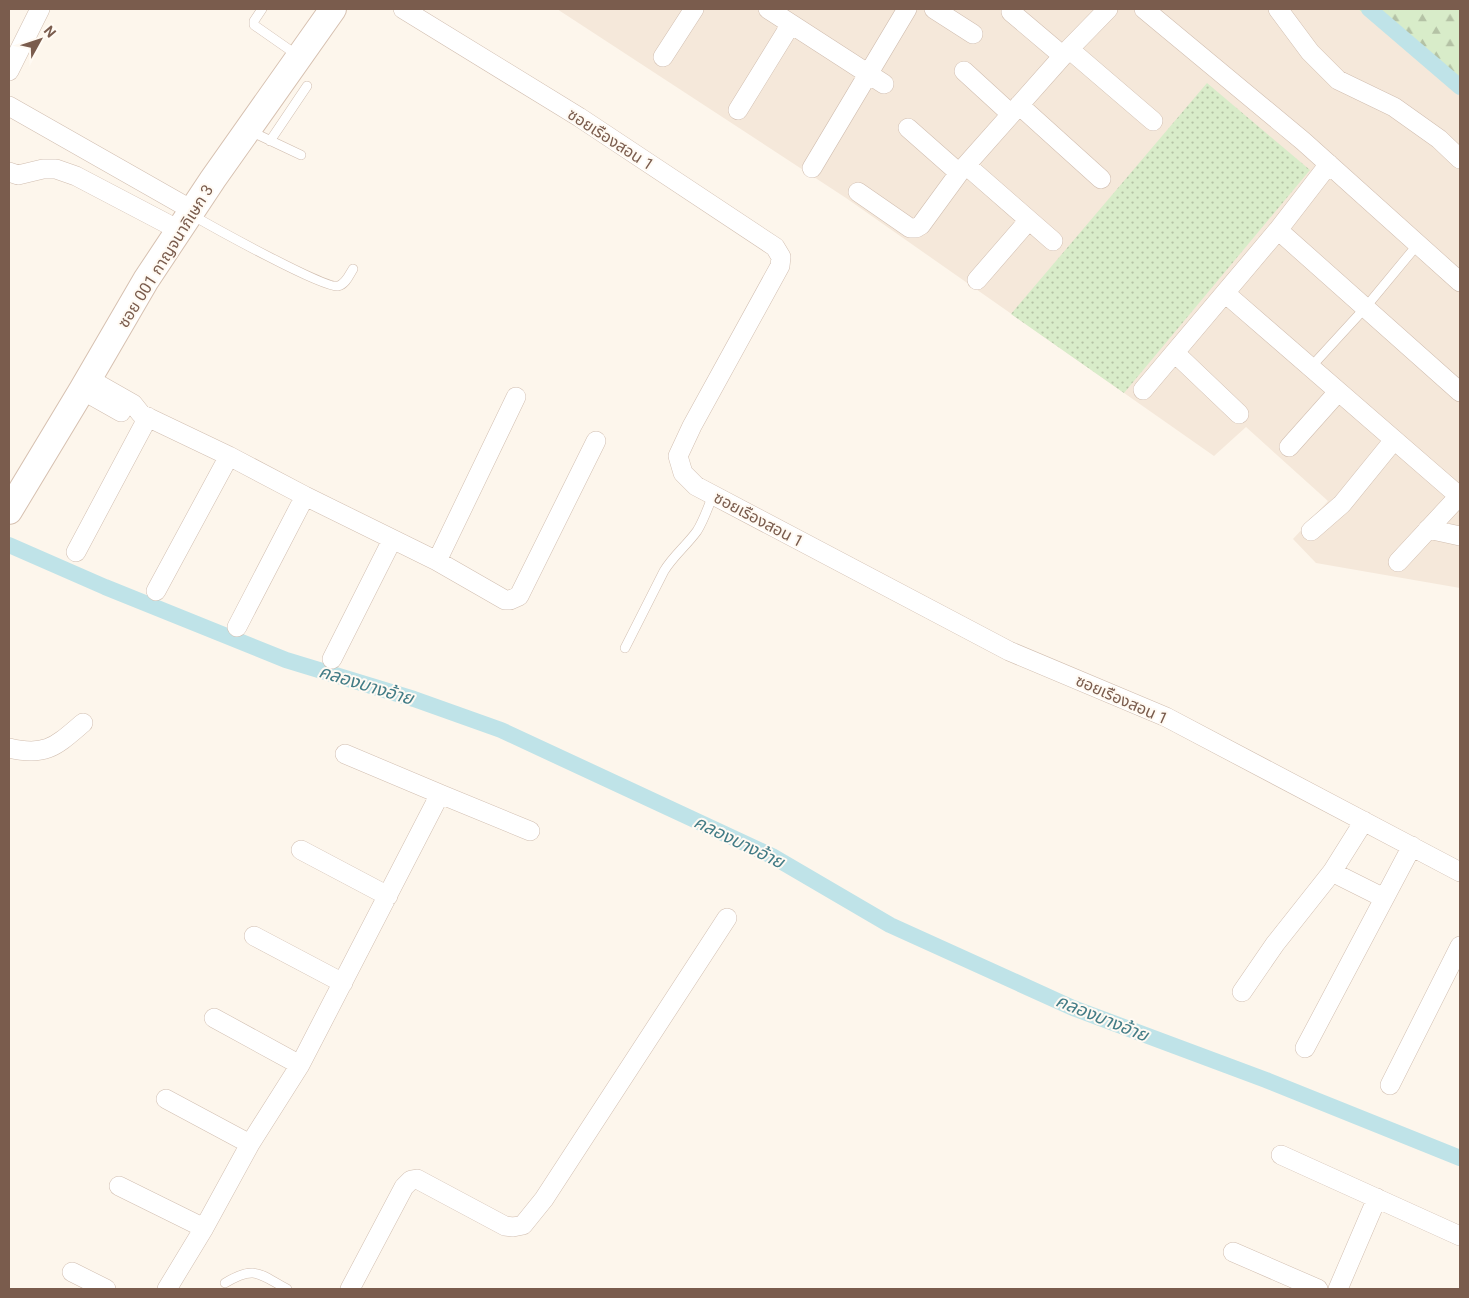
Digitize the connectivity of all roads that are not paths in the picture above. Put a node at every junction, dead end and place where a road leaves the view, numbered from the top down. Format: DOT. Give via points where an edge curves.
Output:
graph roads {
  1 [pos="40,9"];
  2 [pos="262,9"];
  3 [pos="333,9"];
  4 [pos="403,9"];
  5 [pos="694,9"];
  6 [pos="768,9"];
  7 [pos="908,9"];
  8 [pos="934,9"];
  9 [pos="1108,9"];
  10 [pos="1144,9"];
  11 [pos="1278,9"];
  12 [pos="1011,12"];
  13 [pos="791,24"];
  14 [pos="973,34"];
  15 [pos="1066,52"];
  16 [pos="299,57"];
  17 [pos="663,57"];
  18 [pos="9,70"];
  19 [pos="964,71"];
  20 [pos="876,79"];
  21 [pos="307,86"];
  22 [pos="9,106"];
  23 [pos="738,110"];
  24 [pos="1015,110"];
  25 [pos="1153,121"];
  26 [pos="908,128"];
  27 [pos="259,135"];
  28 [pos="301,155"];
  29 [pos="1460,159"];
  30 [pos="1329,164"];
  31 [pos="812,168"];
  32 [pos="963,169"];
  33 [pos="9,172"];
  34 [pos="1101,179"];
  35 [pos="858,192"];
  36 [pos="187,218"];
  37 [pos="1029,220"];
  38 [pos="1278,230"];
  39 [pos="1053,241"];
  40 [pos="1418,244"];
  41 [pos="353,269"];
  42 [pos="977,280"];
  43 [pos="1460,282"];
  44 [pos="1225,292"];
  45 [pos="1365,308"];
  46 [pos="1175,353"];
  47 [pos="1310,368"];
  48 [pos="86,384"];
  49 [pos="1144,390"];
  50 [pos="1338,392"];
  51 [pos="1460,392"];
  52 [pos="516,397"];
  53 [pos="1239,414"];
  54 [pos="145,415"];
  55 [pos="1394,440"];
  56 [pos="596,441"];
  57 [pos="1290,447"];
  58 [pos="229,456"];
  59 [pos="713,495"];
  60 [pos="1459,495"];
  61 [pos="305,496"];
  62 [pos="9,511"];
  63 [pos="1428,529"];
  64 [pos="1311,531"];
  65 [pos="1460,536"];
  66 [pos="392,540"];
  67 [pos="76,552"];
  68 [pos="437,561"];
  69 [pos="1398,562"];
  70 [pos="156,591"];
  71 [pos="237,627"];
  72 [pos="625,648"];
  73 [pos="332,659"];
  74 [pos="83,723"];
  75 [pos="9,748"];
  76 [pos="345,754"];
  77 [pos="440,794"];
  78 [pos="1364,820"];
  79 [pos="530,832"];
  80 [pos="1412,846"];
  81 [pos="301,850"];
  82 [pos="1332,872"];
  83 [pos="1460,872"];
  84 [pos="388,896"];
  85 [pos="1384,898"];
  86 [pos="727,918"];
  87 [pos="254,936"];
  88 [pos="1460,946"];
  89 [pos="343,983"];
  90 [pos="1242,992"];
  91 [pos="214,1018"];
  92 [pos="1306,1048"];
  93 [pos="300,1065"];
  94 [pos="1390,1085"];
  95 [pos="166,1099"];
  96 [pos="250,1144"];
  97 [pos="1281,1155"];
  98 [pos="119,1186"];
  99 [pos="1377,1198"];
  100 [pos="204,1228"];
  101 [pos="1460,1236"];
  102 [pos="1233,1252"];
  103 [pos="72,1272"];
  104 [pos="226,1283"];
  105 [pos="106,1289"];
  106 [pos="167,1289"];
  107 [pos="287,1289"];
  108 [pos="350,1289"];
  109 [pos="1318,1289"];
  110 [pos="1338,1289"];
  1 -- 18 [label="street"];
  2 -- 16 [label="lane" via="254,25"];
  3 -- 16 [label="street, ซอย 001 กาญจนาภิเษก 3"];
  4 -- 59 [label="street, ซอยเรืองสอน 1" via="579,117 775,247 781,257 780,266 678,456 683,473 696,486"];
  5 -- 17 [label="street"];
  6 -- 13 [label="street"];
  7 -- 20 [label="street"];
  8 -- 14 [label="street"];
  9 -- 15 [label="street"];
  10 -- 30 [label="street"];
  11 -- 29 [label="street" via="1310,52 1338,80 1394,107 1439,138"];
  12 -- 15 [label="street"];
  13 -- 20 [label="street"];
  13 -- 23 [label="street"];
  15 -- 24 [label="street"];
  15 -- 25 [label="street"];
  16 -- 27 [label="street, ซอย 001 กาญจนาภิเษก 3"];
  19 -- 24 [label="street"];
  20 -- 31 [label="street"];
  21 -- 27 [label="lane"];
  22 -- 36 [label="street"];
  24 -- 32 [label="street"];
  24 -- 34 [label="street"];
  26 -- 32 [label="street"];
  27 -- 28 [label="lane"];
  27 -- 36 [label="street, ซอย 001 กาญจนาภิเษก 3"];
  30 -- 38 [label="street"];
  30 -- 40 [label="street"];
  32 -- 35 [label="street" via="916,228 910,228"];
  32 -- 37 [label="street"];
  33 -- 36 [label="street" via="18,175 56,169"];
  36 -- 41 [label="lane" via="333,287 344,283"];
  36 -- 48 [label="street, ซอย 001 กาญจนาภิเษก 3" via="146,280"];
  37 -- 39 [label="street"];
  37 -- 42 [label="street"];
  38 -- 44 [label="street"];
  38 -- 45 [label="street"];
  40 -- 43 [label="street"];
  40 -- 45 [label="lane"];
  44 -- 46 [label="street"];
  44 -- 47 [label="street"];
  45 -- 47 [label="lane"];
  45 -- 51 [label="street"];
  46 -- 49 [label="street"];
  46 -- 53 [label="street"];
  47 -- 50 [label="street"];
  48 -- 54 [label="street" via="133,404"];
  48 -- 62 [label="street, ซอย 001 กาญจนาภิเษก 3"];
  50 -- 55 [label="street"];
  50 -- 57 [label="street"];
  52 -- 68 [label="street"];
  54 -- 58 [label="street"];
  54 -- 67 [label="street"];
  55 -- 60 [label="street"];
  55 -- 64 [label="street" via="1342,504"];
  56 -- 68 [label="street" via="519,596 505,600"];
  58 -- 61 [label="street"];
  58 -- 70 [label="street"];
  59 -- 72 [label="lane" via="696,531 664,571"];
  59 -- 78 [label="street, ซอยเรืองสอน 1" via="1009,651 1166,717"];
  60 -- 63 [label="street"];
  61 -- 66 [label="street"];
  61 -- 71 [label="street"];
  63 -- 65 [label="street"];
  63 -- 69 [label="street"];
  66 -- 68 [label="street"];
  66 -- 73 [label="street"];
  74 -- 75 [label="street" via="60,742 40,752"];
  76 -- 77 [label="street"];
  77 -- 79 [label="street"];
  77 -- 84 [label="street"];
  78 -- 80 [label="street, ซอยเรืองสอน 1"];
  78 -- 82 [label="street"];
  80 -- 83 [label="street, ซอยเรืองสอน 1"];
  80 -- 85 [label="street"];
  81 -- 84 [label="street"];
  82 -- 85 [label="street"];
  82 -- 90 [label="street"];
  84 -- 89 [label="street"];
  85 -- 92 [label="street"];
  86 -- 108 [label="street" via="544,1199 523,1225 505,1226 417,1180 411,1180 404,1187"];
  87 -- 89 [label="street"];
  88 -- 94 [label="street"];
  89 -- 93 [label="street"];
  91 -- 93 [label="street"];
  93 -- 96 [label="street"];
  95 -- 96 [label="street"];
  96 -- 100 [label="street"];
  97 -- 99 [label="street"];
  98 -- 100 [label="street"];
  99 -- 101 [label="street"];
  99 -- 110 [label="street"];
  100 -- 106 [label="street"];
  102 -- 109 [label="street"];
  103 -- 105 [label="street"];
  104 -- 107 [label="lane" via="250,1272"];
}
